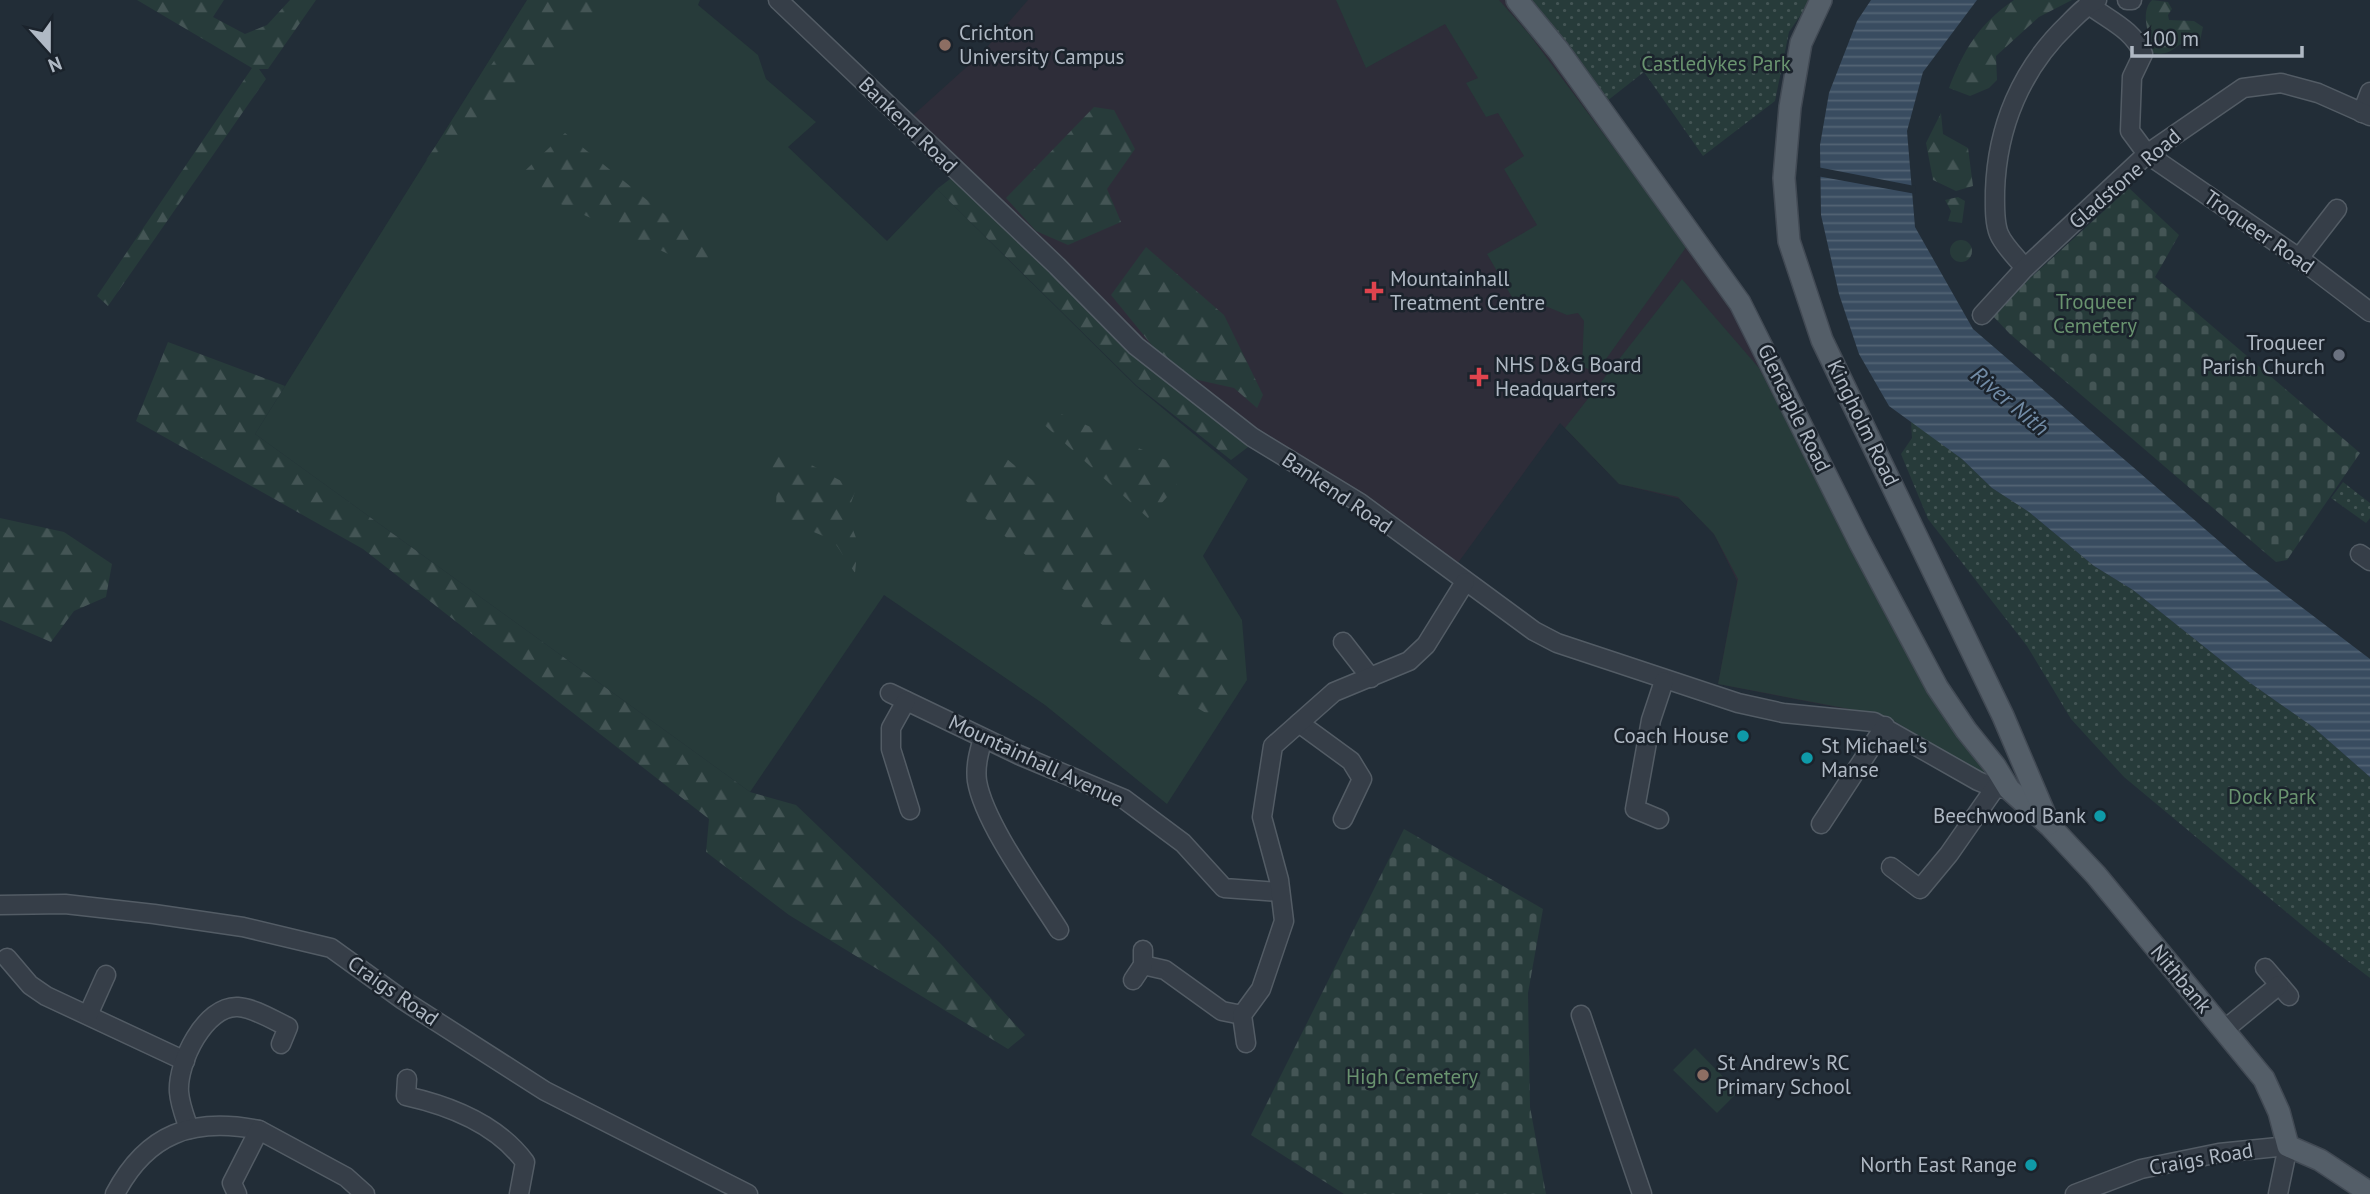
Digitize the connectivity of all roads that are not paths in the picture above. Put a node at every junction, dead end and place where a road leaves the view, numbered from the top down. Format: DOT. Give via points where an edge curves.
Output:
graph roads {
  1 [pos="778,0"];
  2 [pos="1517,0"];
  3 [pos="1821,0"];
  4 [pos="2093,2"];
  5 [pos="2370,92"];
  6 [pos="2366,115"];
  7 [pos="2147,154"];
  8 [pos="2337,209"];
  9 [pos="2299,258"];
  10 [pos="2025,268"];
  11 [pos="2370,312"];
  12 [pos="1982,315"];
  13 [pos="1465,582"];
  14 [pos="1343,642"];
  15 [pos="1371,678"];
  16 [pos="1664,681"];
  17 [pos="1299,723"];
  18 [pos="1885,726"];
  19 [pos="983,738"];
  20 [pos="1362,779"];
  21 [pos="1381,779"];
  22 [pos="2002,788"];
  23 [pos="910,810"];
  24 [pos="1343,820"];
  25 [pos="1659,820"];
  26 [pos="1821,824"];
  27 [pos="2050,826"];
  28 [pos="1891,867"];
  29 [pos="1280,892"];
  30 [pos="0,905"];
  31 [pos="1059,930"];
  32 [pos="7,958"];
  33 [pos="1140,965"];
  34 [pos="2265,968"];
  35 [pos="106,975"];
  36 [pos="297,1010"];
  37 [pos="88,1015"];
  38 [pos="1581,1015"];
  39 [pos="1241,1016"];
  40 [pos="288,1027"];
  41 [pos="2224,1030"];
  42 [pos="1246,1043"];
  43 [pos="281,1044"];
  44 [pos="185,1061"];
  45 [pos="407,1079"];
  46 [pos="189,1129"];
  47 [pos="258,1130"];
  48 [pos="2288,1146"];
  49 [pos="228,1188"];
  50 [pos="2370,1193"];
  51 [pos="116,1194"];
  52 [pos="365,1194"];
  53 [pos="519,1194"];
  54 [pos="748,1194"];
  55 [pos="1643,1194"];
  56 [pos="2075,1194"];
  57 [pos="2278,1194"];
  1 -- 13 [label="street, Bankend Road" via="1136,346 1252,437 1360,503"];
  2 -- 22 [label="main road, Glencaple Road" via="1559,51 1740,303 1937,687"];
  3 -- 27 [label="main road, Kingholm Road" via="1801,43 1790,107 1784,178 1789,241 1822,340 2003,716"];
  4 -- 7 [label="street" via="2138,43 2143,54 2132,77 2130,131"];
  4 -- 10 [label="street" via="2050,42 2027,74 2000,142 1995,204 1999,233"];
  5 -- 6 [label="street"];
  6 -- 7 [label="street, Gladstone Road" via="2318,93 2281,83 2244,88"];
  7 -- 9 [label="street, Troqueer Road"];
  7 -- 10 [label="street, Gladstone Road"];
  8 -- 9 [label="street"];
  9 -- 11 [label="street, Troqueer Road"];
  10 -- 12 [label="street, Gladstone Road"];
  13 -- 15 [label="street" via="1426,645 1409,662"];
  13 -- 16 [label="street, Bankend Road" via="1557,643"];
  14 -- 15 [label="street"];
  15 -- 17 [label="street" via="1334,692"];
  16 -- 18 [label="street, Bankend Road" via="1783,713"];
  16 -- 25 [label="street" via="1651,720 1635,809"];
  17 -- 20 [label="street" via="1351,761"];
  17 -- 29 [label="street" via="1273,746 1262,817"];
  18 -- 22 [label="street, Bankend Road"];
  18 -- 26 [label="street"];
  19 -- 23 [label="street, Mountainhall Avenue" via="898,697 891,749"];
  19 -- 29 [label="street, Mountainhall Avenue" via="1124,799 1183,843 1224,888"];
  19 -- 31 [label="street" via="977,782 1000,837"];
  20 -- 21 [label="street"];
  20 -- 24 [label="street"];
  22 -- 27 [label="main road, Glencaple Road"];
  22 -- 28 [label="street" via="1920,889"];
  27 -- 41 [label="main road, Nithbank"];
  29 -- 39 [label="street" via="1284,920 1261,989"];
  30 -- 54 [label="street, Craigs Road" via="65,904 154,914 243,927 331,948 545,1091"];
  32 -- 37 [label="street" via="30,985"];
  33 -- 39 [label="street" via="1166,970 1222,1011"];
  34 -- 41 [label="street" via="2284,990"];
  35 -- 37 [label="street"];
  36 -- 40 [label="street"];
  37 -- 44 [label="street"];
  38 -- 55 [label="street"];
  39 -- 42 [label="street"];
  40 -- 43 [label="street"];
  40 -- 44 [label="street" via="250,1010 226,1008 207,1019"];
  41 -- 48 [label="main road, Nithbank" via="2264,1079"];
  44 -- 46 [label="street" via="179,1091"];
  45 -- 53 [label="street" via="406,1096 444,1105 510,1141 525,1162"];
  46 -- 47 [label="street" via="215,1124"];
  46 -- 51 [label="street" via="149,1150 125,1176"];
  47 -- 49 [label="street"];
  47 -- 52 [label="street" via="346,1177"];
  48 -- 50 [label="main road" via="2320,1160"];
  48 -- 56 [label="street, Craigs Road" via="2141,1169"];
  48 -- 57 [label="street"];
}
